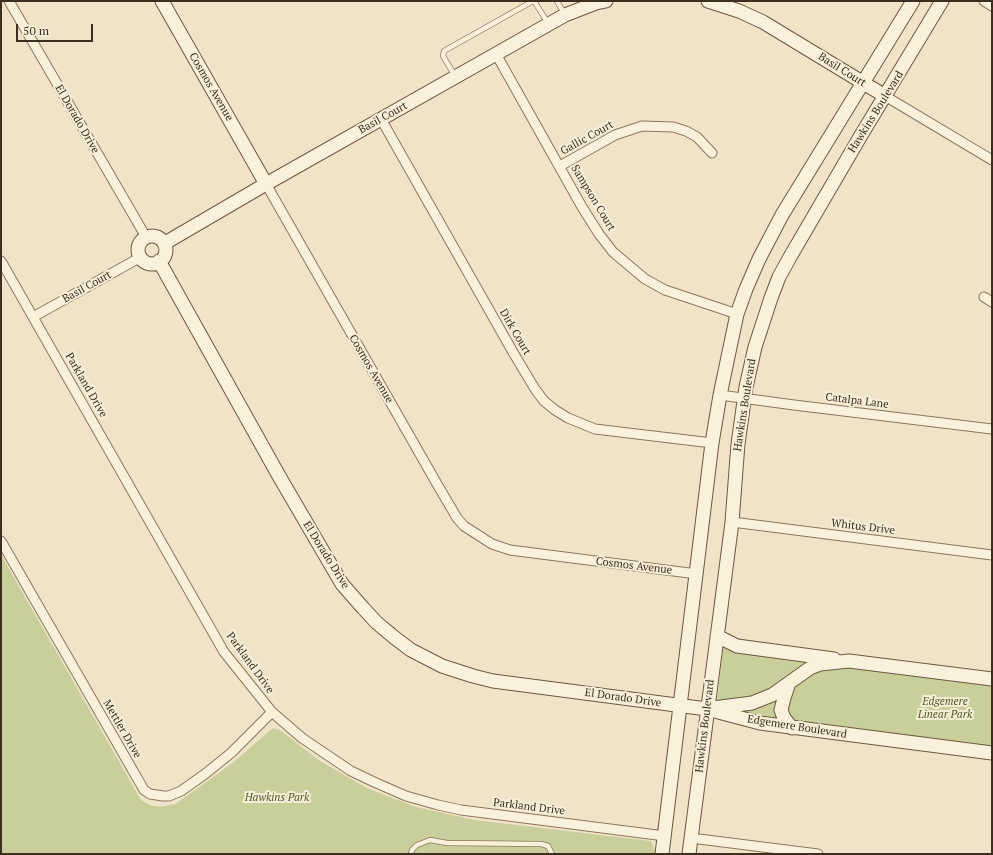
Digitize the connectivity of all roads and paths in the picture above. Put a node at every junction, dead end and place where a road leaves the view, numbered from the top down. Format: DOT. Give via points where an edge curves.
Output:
graph roads {
  1 [pos="9,1"];
  2 [pos="162,1"];
  3 [pos="534,1"];
  4 [pos="557,1"];
  5 [pos="606,1"];
  6 [pos="708,1"];
  7 [pos="912,1"];
  8 [pos="942,1"];
  9 [pos="984,1"];
  10 [pos="992,6"];
  11 [pos="565,15"];
  12 [pos="548,25"];
  13 [pos="496,54"];
  14 [pos="456,77"];
  15 [pos="863,84"];
  16 [pos="885,96"];
  17 [pos="381,119"];
  18 [pos="712,153"];
  19 [pos="992,160"];
  20 [pos="560,166"];
  21 [pos="266,184"];
  22 [pos="146,237"];
  23 [pos="164,243"];
  24 [pos="140,257"];
  25 [pos="1,261"];
  26 [pos="159,261"];
  27 [pos="737,314"];
  28 [pos="33,317"];
  29 [pos="720,395"];
  30 [pos="744,398"];
  31 [pos="992,429"];
  32 [pos="712,443"];
  33 [pos="732,522"];
  34 [pos="1,541"];
  35 [pos="992,555"];
  36 [pos="697,574"];
  37 [pos="716,636"];
  38 [pos="849,661"];
  39 [pos="992,679"];
  40 [pos="789,684"];
  41 [pos="680,706"];
  42 [pos="707,709"];
  43 [pos="272,712"];
  44 [pos="792,728"];
  45 [pos="992,753"];
  46 [pos="665,836"];
  47 [pos="691,838"];
  48 [pos="411,854"];
  49 [pos="552,854"];
  50 [pos="662,854"];
  51 [pos="689,854"];
  52 [pos="818,854"];
  1 -- 22 [label="street, El Dorado Drive"];
  2 -- 21 [label="main road, Cosmos Avenue"];
  3 -- 12 [label="lane"];
  3 -- 14 [label="lane" via="444,51 443,56"];
  4 -- 11 [label="lane"];
  5 -- 11 [label="main road, Basil Court"];
  6 -- 15 [label="main road, Basil Court" via="763,22"];
  7 -- 15 [label="main road"];
  8 -- 16 [label="main road, Hawkins Boulevard"];
  9 -- 10 [label="street"];
  11 -- 12 [label="main road, Basil Court"];
  12 -- 13 [label="main road, Basil Court"];
  13 -- 14 [label="main road, Basil Court"];
  13 -- 20 [label="street, Sampson Court"];
  14 -- 17 [label="main road, Basil Court"];
  15 -- 16 [label="main road, Basil Court"];
  15 -- 27 [label="main road" via="782,215 759,258"];
  16 -- 19 [label="street, Basil Court"];
  16 -- 30 [label="main road, Hawkins Boulevard" via="828,189 779,277 755,347"];
  17 -- 21 [label="main road, Basil Court"];
  17 -- 32 [label="street, Dirk Court" via="510,347 544,401 568,418 595,429"];
  18 -- 20 [label="street, Gallic Court" via="697,137 686,131 673,127 642,126 614,135"];
  20 -- 27 [label="street, Sampson Court" via="599,234 613,252 631,268 665,290"];
  21 -- 23 [label="main road, Basil Court"];
  21 -- 36 [label="street, Cosmos Avenue" via="437,484 464,526 492,544 510,550"];
  22 -- 23 [label="main road" via="156,236"];
  22 -- 24 [label="main road" via="139,246"];
  23 -- 26 [label="main road" via="166,253"];
  24 -- 26 [label="main road" via="149,263"];
  24 -- 28 [label="street, Basil Court"];
  25 -- 28 [label="street, Parkland Drive"];
  26 -- 41 [label="main road, El Dorado Drive" via="342,584 395,638 411,650 442,666 493,681"];
  27 -- 29 [label="main road"];
  28 -- 43 [label="street, Parkland Drive" via="224,652"];
  29 -- 30 [label="street, Catalpa Lane"];
  29 -- 32 [label="main road"];
  30 -- 31 [label="street, Catalpa Lane"];
  30 -- 33 [label="main road, Hawkins Boulevard"];
  32 -- 36 [label="main road"];
  33 -- 35 [label="street, Whitus Drive"];
  33 -- 37 [label="main road, Hawkins Boulevard"];
  34 -- 43 [label="street, Mettler Drive" via="144,790 150,794 169,796 181,791 231,753"];
  36 -- 41 [label="main road"];
  37 -- 38 [label="main road" via="737,646"];
  37 -- 42 [label="main road, Hawkins Boulevard"];
  38 -- 39 [label="main road, Edgemere Boulevard"];
  38 -- 40 [label="main road, Edgemere Boulevard" via="815,666"];
  40 -- 42 [label="main road, Edgemere Boulevard" via="772,695 752,703"];
  40 -- 44 [label="main road" via="781,710"];
  41 -- 42 [label="main road, El Dorado Drive"];
  41 -- 46 [label="main road"];
  42 -- 44 [label="main road, Edgemere Boulevard" via="760,723"];
  42 -- 47 [label="main road, Hawkins Boulevard"];
  43 -- 46 [label="street, Parkland Drive" via="302,738 351,770 406,796 469,811"];
  44 -- 45 [label="main road, Edgemere Boulevard"];
  46 -- 50 [label="main road"];
  47 -- 51 [label="main road, Hawkins Boulevard"];
  47 -- 52 [label="street"];
  48 -- 49 [label="lane" via="417,845 430,840 447,843 541,844 548,846"];
}
